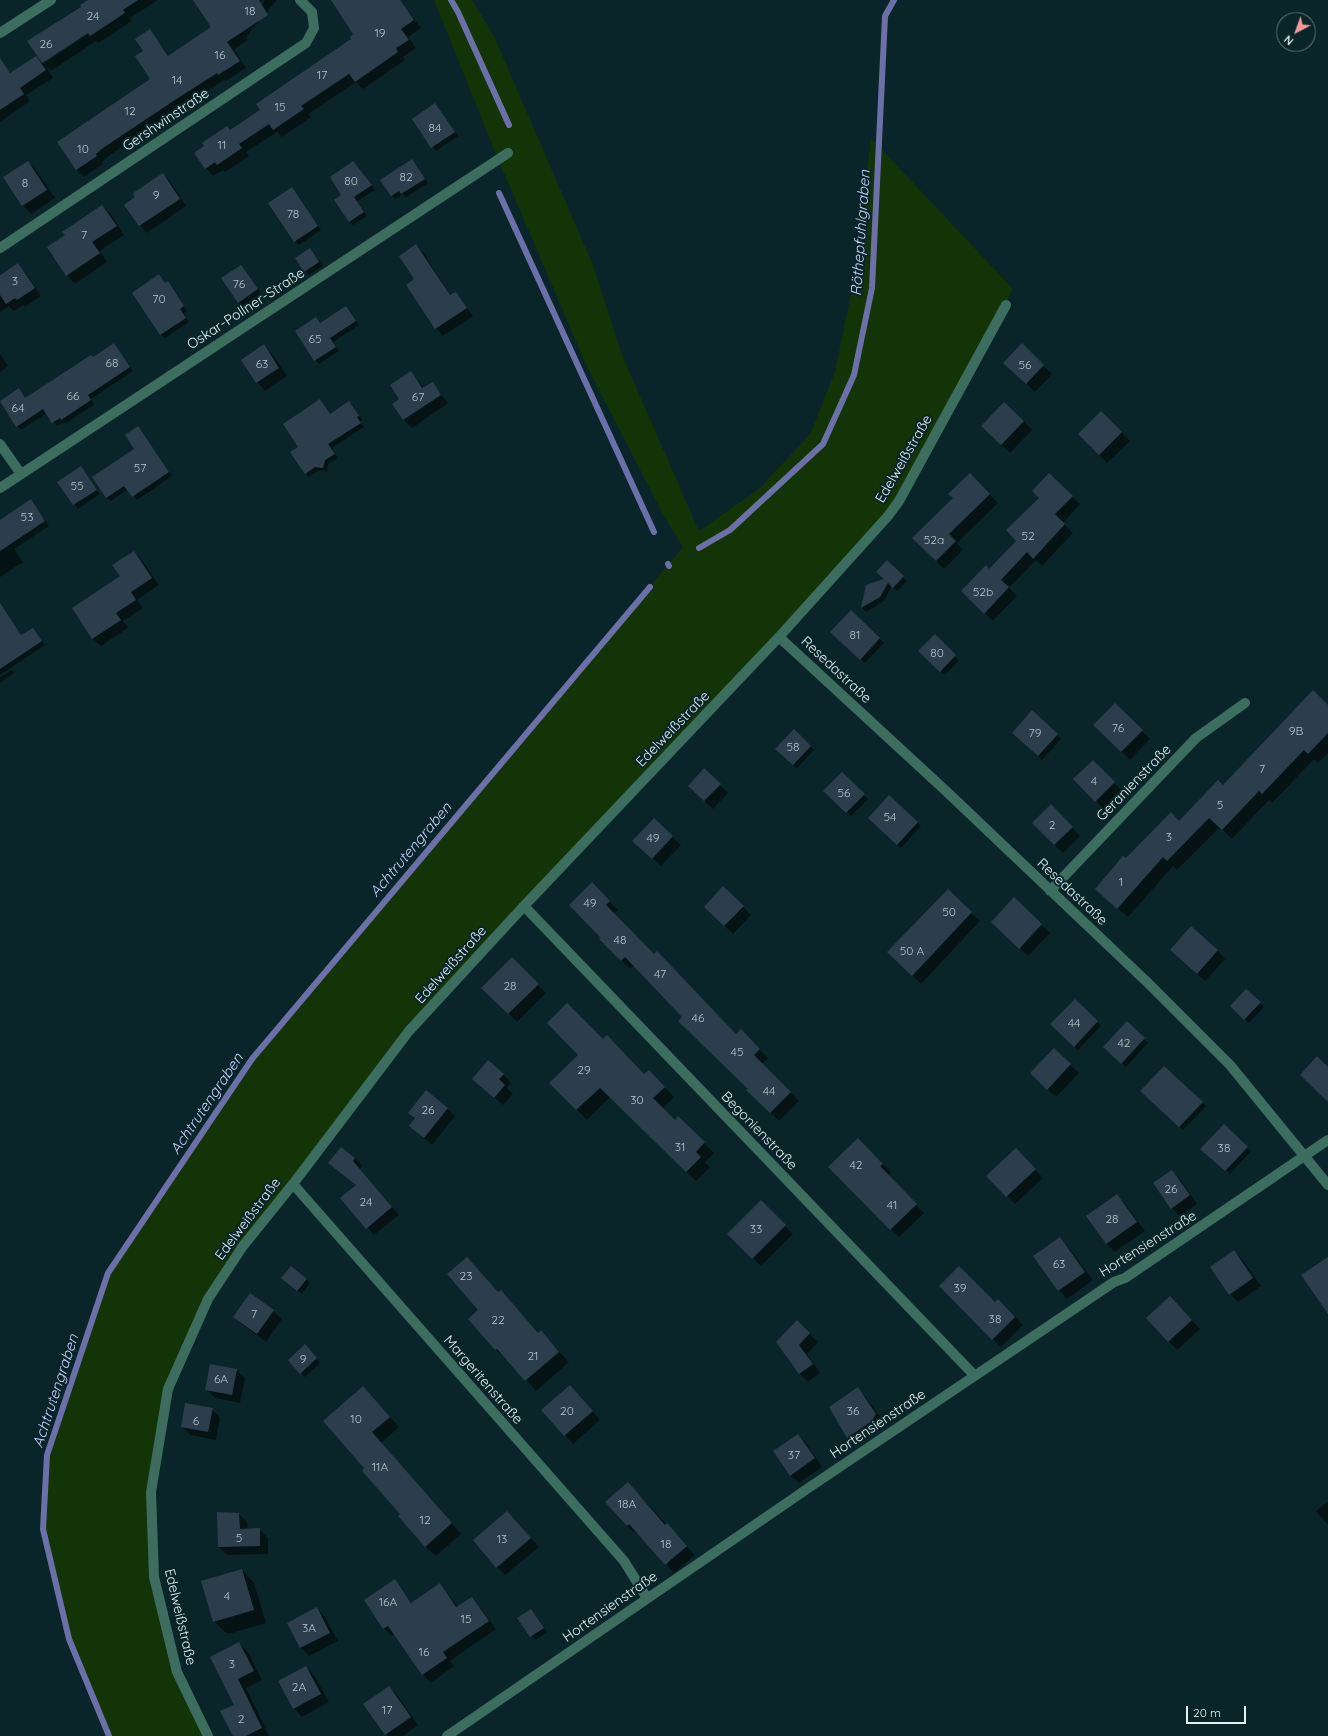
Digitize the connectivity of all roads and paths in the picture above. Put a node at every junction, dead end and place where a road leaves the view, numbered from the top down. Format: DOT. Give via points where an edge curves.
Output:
graph roads {
  1 [pos="50,0"];
  2 [pos="300,0"];
  3 [pos="0,33"];
  4 [pos="508,153"];
  5 [pos="0,248"];
  6 [pos="1006,305"];
  7 [pos="0,444"];
  8 [pos="21,474"];
  9 [pos="0,488"];
  10 [pos="779,637"];
  11 [pos="1245,703"];
  12 [pos="1050,891"];
  13 [pos="524,906"];
  14 [pos="1328,1140"];
  15 [pos="1304,1158"];
  16 [pos="293,1184"];
  17 [pos="1328,1186"];
  18 [pos="975,1376"];
  19 [pos="647,1598"];
  20 [pos="208,1736"];
  21 [pos="447,1736"];
  1 -- 3 [label="street"];
  2 -- 5 [label="street, Gershwinstraße" via="312,12 314,23 306,43"];
  4 -- 8 [label="street, Oskar-Pollner-Straße"];
  6 -- 10 [label="street, Edelweißstraße" via="899,500 888,516"];
  7 -- 8 [label="street"];
  8 -- 9 [label="street, Oskar-Pollner-Straße"];
  10 -- 12 [label="street, Resedastraße"];
  10 -- 13 [label="street, Edelweißstraße"];
  11 -- 12 [label="street, Geranienstraße" via="1196,738"];
  12 -- 15 [label="street, Resedastraße" via="1146,981 1230,1065"];
  13 -- 16 [label="street, Edelweißstraße" via="409,1031"];
  13 -- 18 [label="street, Begonienstraße"];
  14 -- 15 [label="street, Hortensienstraße"];
  15 -- 17 [label="street, Resedastraße"];
  15 -- 18 [label="street, Hortensienstraße"];
  16 -- 19 [label="street, Margeritenstraße" via="624,1561"];
  16 -- 20 [label="street, Edelweißstraße" via="243,1246 208,1299 168,1389 151,1492 154,1577 177,1672"];
  18 -- 19 [label="street, Hortensienstraße"];
  19 -- 21 [label="street, Hortensienstraße"];
}
